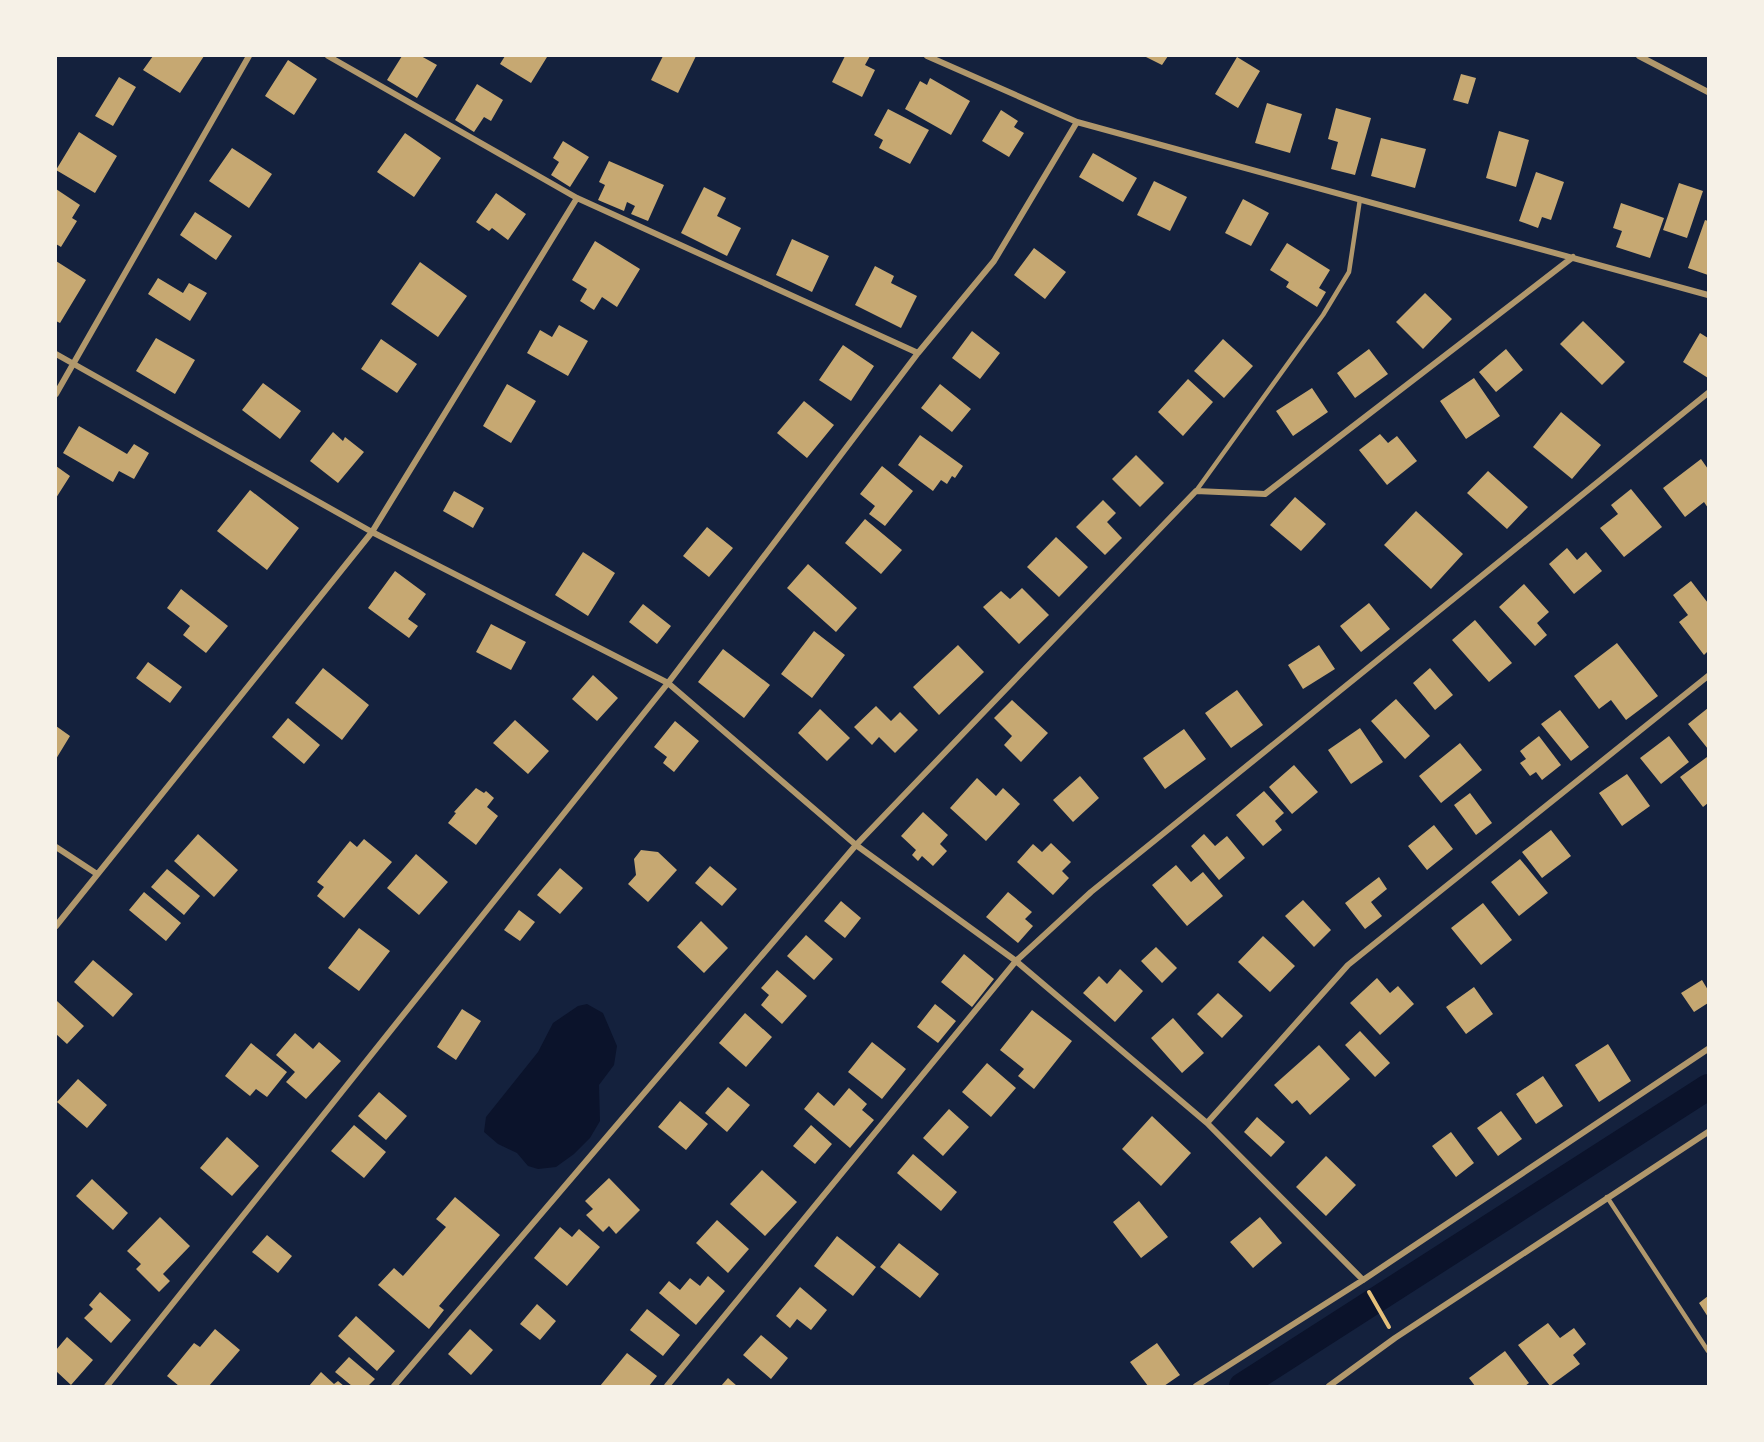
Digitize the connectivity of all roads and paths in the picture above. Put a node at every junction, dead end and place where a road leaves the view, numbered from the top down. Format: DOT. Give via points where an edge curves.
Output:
graph roads {
  1 [pos="249,56"];
  2 [pos="328,56"];
  3 [pos="927,56"];
  4 [pos="1639,56"];
  5 [pos="1708,92"];
  6 [pos="1077,122"];
  7 [pos="577,198"];
  8 [pos="1360,199"];
  9 [pos="1574,257"];
  10 [pos="1708,295"];
  11 [pos="918,352"];
  12 [pos="56,354"];
  13 [pos="74,363"];
  14 [pos="1708,393"];
  15 [pos="56,394"];
  16 [pos="1196,491"];
  17 [pos="372,532"];
  18 [pos="1708,676"];
  19 [pos="668,683"];
  20 [pos="856,845"];
  21 [pos="56,847"];
  22 [pos="97,874"];
  23 [pos="56,926"];
  24 [pos="1016,961"];
  25 [pos="1708,1049"];
  26 [pos="1207,1123"];
  27 [pos="1708,1132"];
  28 [pos="1607,1197"];
  29 [pos="1363,1281"];
  30 [pos="1395,1338"];
  31 [pos="1708,1351"];
  32 [pos="107,1386"];
  33 [pos="394,1386"];
  34 [pos="667,1386"];
  35 [pos="1196,1386"];
  36 [pos="1329,1386"];
  1 -- 13 [label="street"];
  2 -- 7 [label="street"];
  3 -- 6 [label="street"];
  4 -- 5 [label="street"];
  6 -- 8 [label="street"];
  6 -- 11 [label="street" via="994,261"];
  7 -- 11 [label="street"];
  7 -- 17 [label="street"];
  8 -- 9 [label="street"];
  8 -- 16 [label="lane" via="1348,272 1323,315"];
  9 -- 10 [label="street"];
  9 -- 16 [label="street" via="1265,494"];
  11 -- 19 [label="street"];
  12 -- 13 [label="street"];
  13 -- 15 [label="street"];
  13 -- 17 [label="street"];
  14 -- 24 [label="street" via="1091,891"];
  16 -- 20 [label="street"];
  17 -- 19 [label="street"];
  17 -- 22 [label="street"];
  18 -- 26 [label="street" via="1348,965"];
  19 -- 20 [label="street"];
  19 -- 32 [label="street"];
  20 -- 24 [label="street"];
  20 -- 33 [label="street"];
  21 -- 22 [label="street"];
  22 -- 23 [label="street"];
  24 -- 26 [label="street"];
  24 -- 34 [label="street"];
  25 -- 29 [label="street"];
  26 -- 29 [label="street"];
  27 -- 28 [label="street"];
  28 -- 30 [label="street"];
  28 -- 31 [label="lane"];
  29 -- 30 [label="path"];
  29 -- 35 [label="street"];
  30 -- 36 [label="street"];
}
